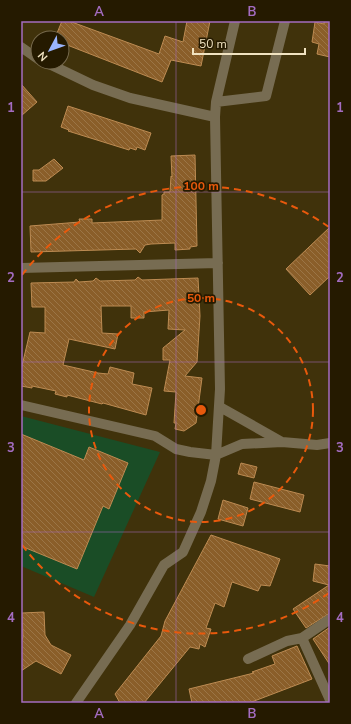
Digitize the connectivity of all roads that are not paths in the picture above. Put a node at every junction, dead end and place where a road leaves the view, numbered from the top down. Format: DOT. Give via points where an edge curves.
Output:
graph roads {
  1 [pos="235,21"];
  2 [pos="285,21"];
  3 [pos="21,47"];
  4 [pos="30,53"];
  5 [pos="62,70"];
  6 [pos="216,102"];
  7 [pos="215,117"];
  8 [pos="218,263"];
  9 [pos="21,268"];
  10 [pos="21,406"];
  11 [pos="220,407"];
  12 [pos="282,442"];
  13 [pos="330,443"];
  14 [pos="216,455"];
  15 [pos="330,619"];
  16 [pos="302,638"];
  17 [pos="248,659"];
  18 [pos="330,700"];
  19 [pos="76,703"];
  1 -- 6 [label="street"];
  2 -- 6 [label="street" via="266,96"];
  3 -- 4 [label="street"];
  5 -- 7 [label="street" via="130,98"];
  6 -- 7 [label="street"];
  7 -- 8 [label="street"];
  8 -- 9 [label="street"];
  8 -- 11 [label="street"];
  10 -- 14 [label="street" via="155,436 176,448"];
  11 -- 12 [label="street"];
  11 -- 14 [label="street"];
  12 -- 13 [label="street" via="317,445"];
  12 -- 14 [label="street" via="242,444"];
  14 -- 19 [label="street" via="202,512 183,552 164,565 130,625"];
  15 -- 16 [label="street"];
  16 -- 17 [label="street" via="287,641"];
  16 -- 18 [label="street"];
}
